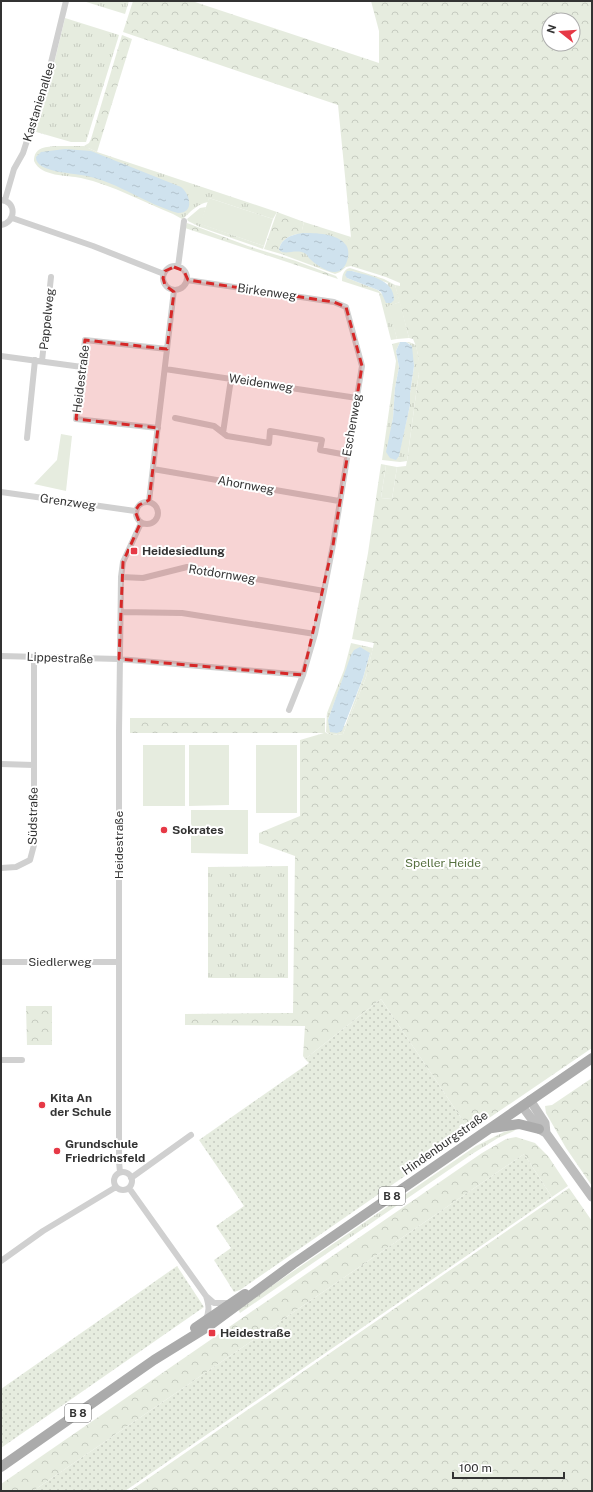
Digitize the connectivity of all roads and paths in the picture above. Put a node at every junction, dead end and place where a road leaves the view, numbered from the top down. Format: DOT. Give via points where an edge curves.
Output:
graph roads {
  1 [pos="66,1"];
  2 [pos="3,200"];
  3 [pos="12,218"];
  4 [pos="184,221"];
  5 [pos="1,225"];
  6 [pos="178,267"];
  7 [pos="164,274"];
  8 [pos="51,277"];
  9 [pos="187,280"];
  10 [pos="174,290"];
  11 [pos="346,307"];
  12 [pos="167,349"];
  13 [pos="1,356"];
  14 [pos="34,360"];
  15 [pos="42,361"];
  16 [pos="82,367"];
  17 [pos="165,369"];
  18 [pos="231,379"];
  19 [pos="357,398"];
  20 [pos="175,418"];
  21 [pos="158,428"];
  22 [pos="223,433"];
  23 [pos="27,438"];
  24 [pos="347,455"];
  25 [pos="152,469"];
  26 [pos="1,492"];
  27 [pos="149,501"];
  28 [pos="339,501"];
  29 [pos="135,511"];
  30 [pos="141,523"];
  31 [pos="121,577"];
  32 [pos="324,591"];
  33 [pos="121,612"];
  34 [pos="315,634"];
  35 [pos="1,656"];
  36 [pos="34,658"];
  37 [pos="119,659"];
  38 [pos="303,674"];
  39 [pos="289,710"];
  40 [pos="1,764"];
  41 [pos="34,765"];
  42 [pos="1,868"];
  43 [pos="1,962"];
  44 [pos="118,962"];
  45 [pos="592,1058"];
  46 [pos="1,1060"];
  47 [pos="22,1060"];
  48 [pos="526,1103"];
  49 [pos="490,1128"];
  50 [pos="543,1131"];
  51 [pos="191,1135"];
  52 [pos="120,1172"];
  53 [pos="131,1178"];
  54 [pos="116,1187"];
  55 [pos="128,1188"];
  56 [pos="592,1197"];
  57 [pos="1,1261"];
  58 [pos="293,1264"];
  59 [pos="206,1296"];
  60 [pos="231,1302"];
  61 [pos="205,1320"];
  62 [pos="154,1360"];
  63 [pos="1,1467"];
  1 -- 2 [label="street, Kastanienallee" via="48,75 23,153 14,169"];
  2 -- 3 [label="street, Kastanienallee" via="12,207"];
  3 -- 5 [label="street"];
  3 -- 7 [label="street"];
  4 -- 6 [label="street"];
  6 -- 7 [label="street" via="171,267"];
  6 -- 9 [label="street" via="186,273"];
  7 -- 10 [label="street" via="165,285"];
  8 -- 15 [label="street, Pappelweg"];
  9 -- 10 [label="street" via="184,286"];
  9 -- 11 [label="street, Birkenweg" via="334,302"];
  10 -- 12 [label="street"];
  11 -- 19 [label="street, Eschenweg" via="362,366"];
  12 -- 16 [label="street, Heidestraße" via="85,340"];
  12 -- 17 [label="street"];
  13 -- 14 [label="street, Pappelweg"];
  14 -- 15 [label="street, Pappelweg"];
  14 -- 23 [label="street, Pappelweg"];
  15 -- 16 [label="street, Pappelweg"];
  16 -- 21 [label="street, Heidestraße" via="76,419"];
  17 -- 18 [label="street, Weidenweg"];
  17 -- 21 [label="street"];
  18 -- 19 [label="street, Weidenweg"];
  18 -- 22 [label="street"];
  19 -- 24 [label="street, Eschenweg"];
  20 -- 22 [label="street" via="214,426"];
  21 -- 25 [label="street"];
  22 -- 24 [label="street" via="227,436 269,443 270,431 322,440 320,450"];
  24 -- 28 [label="street, Eschenweg"];
  25 -- 27 [label="street"];
  25 -- 28 [label="street, Ahornweg"];
  26 -- 29 [label="street, Grenzweg"];
  27 -- 29 [label="street" via="141,502"];
  27 -- 30 [label="street" via="157,508 157,518 152,523"];
  28 -- 32 [label="street, Eschenweg"];
  29 -- 30 [label="street" via="136,518"];
  30 -- 31 [label="street, Heidestraße" via="123,562"];
  31 -- 32 [label="street, Rotdornweg" via="143,578 187,567"];
  31 -- 33 [label="street, Heidestraße"];
  32 -- 34 [label="street"];
  33 -- 34 [label="street" via="182,613"];
  33 -- 37 [label="street, Heidestraße"];
  34 -- 38 [label="street"];
  35 -- 36 [label="street, Lippestraße"];
  36 -- 37 [label="street, Lippestraße"];
  36 -- 41 [label="street, Südstraße"];
  37 -- 38 [label="street"];
  37 -- 44 [label="street, Heidestraße"];
  38 -- 39 [label="street"];
  40 -- 41 [label="street"];
  41 -- 42 [label="street, Südstraße" via="34,845 30,860 16,867"];
  43 -- 44 [label="street, Siedlerweg"];
  44 -- 52 [label="street, Heidestraße"];
  45 -- 48 [label="main road, Hindenburgstraße / B 8"];
  46 -- 47 [label="street"];
  48 -- 49 [label="main road, Hindenburgstraße / B 8"];
  48 -- 50 [label="street"];
  49 -- 50 [label="main road" via="519,1124"];
  49 -- 58 [label="main road, Hindenburgstraße / B 8"];
  50 -- 56 [label="street"];
  51 -- 53 [label="street"];
  52 -- 53 [label="street" via="126,1172"];
  52 -- 54 [label="street, Heidestraße" via="114,1178"];
  53 -- 55 [label="street"];
  54 -- 55 [label="street" via="120,1190"];
  54 -- 57 [label="street" via="43,1231"];
  55 -- 59 [label="street"];
  58 -- 60 [label="main road, Hindenburgstraße / B 8"];
  58 -- 62 [label="main road, Hindenburgstraße / B 8" via="209,1326"];
  59 -- 60 [label="street" via="214,1303"];
  59 -- 61 [label="street" via="208,1315"];
  60 -- 61 [label="main road, Hindenburgstraße / B 8"];
  61 -- 62 [label="main road, Hindenburgstraße / B 8"];
  62 -- 63 [label="main road, Hindenburgstraße / B 8"];
}
